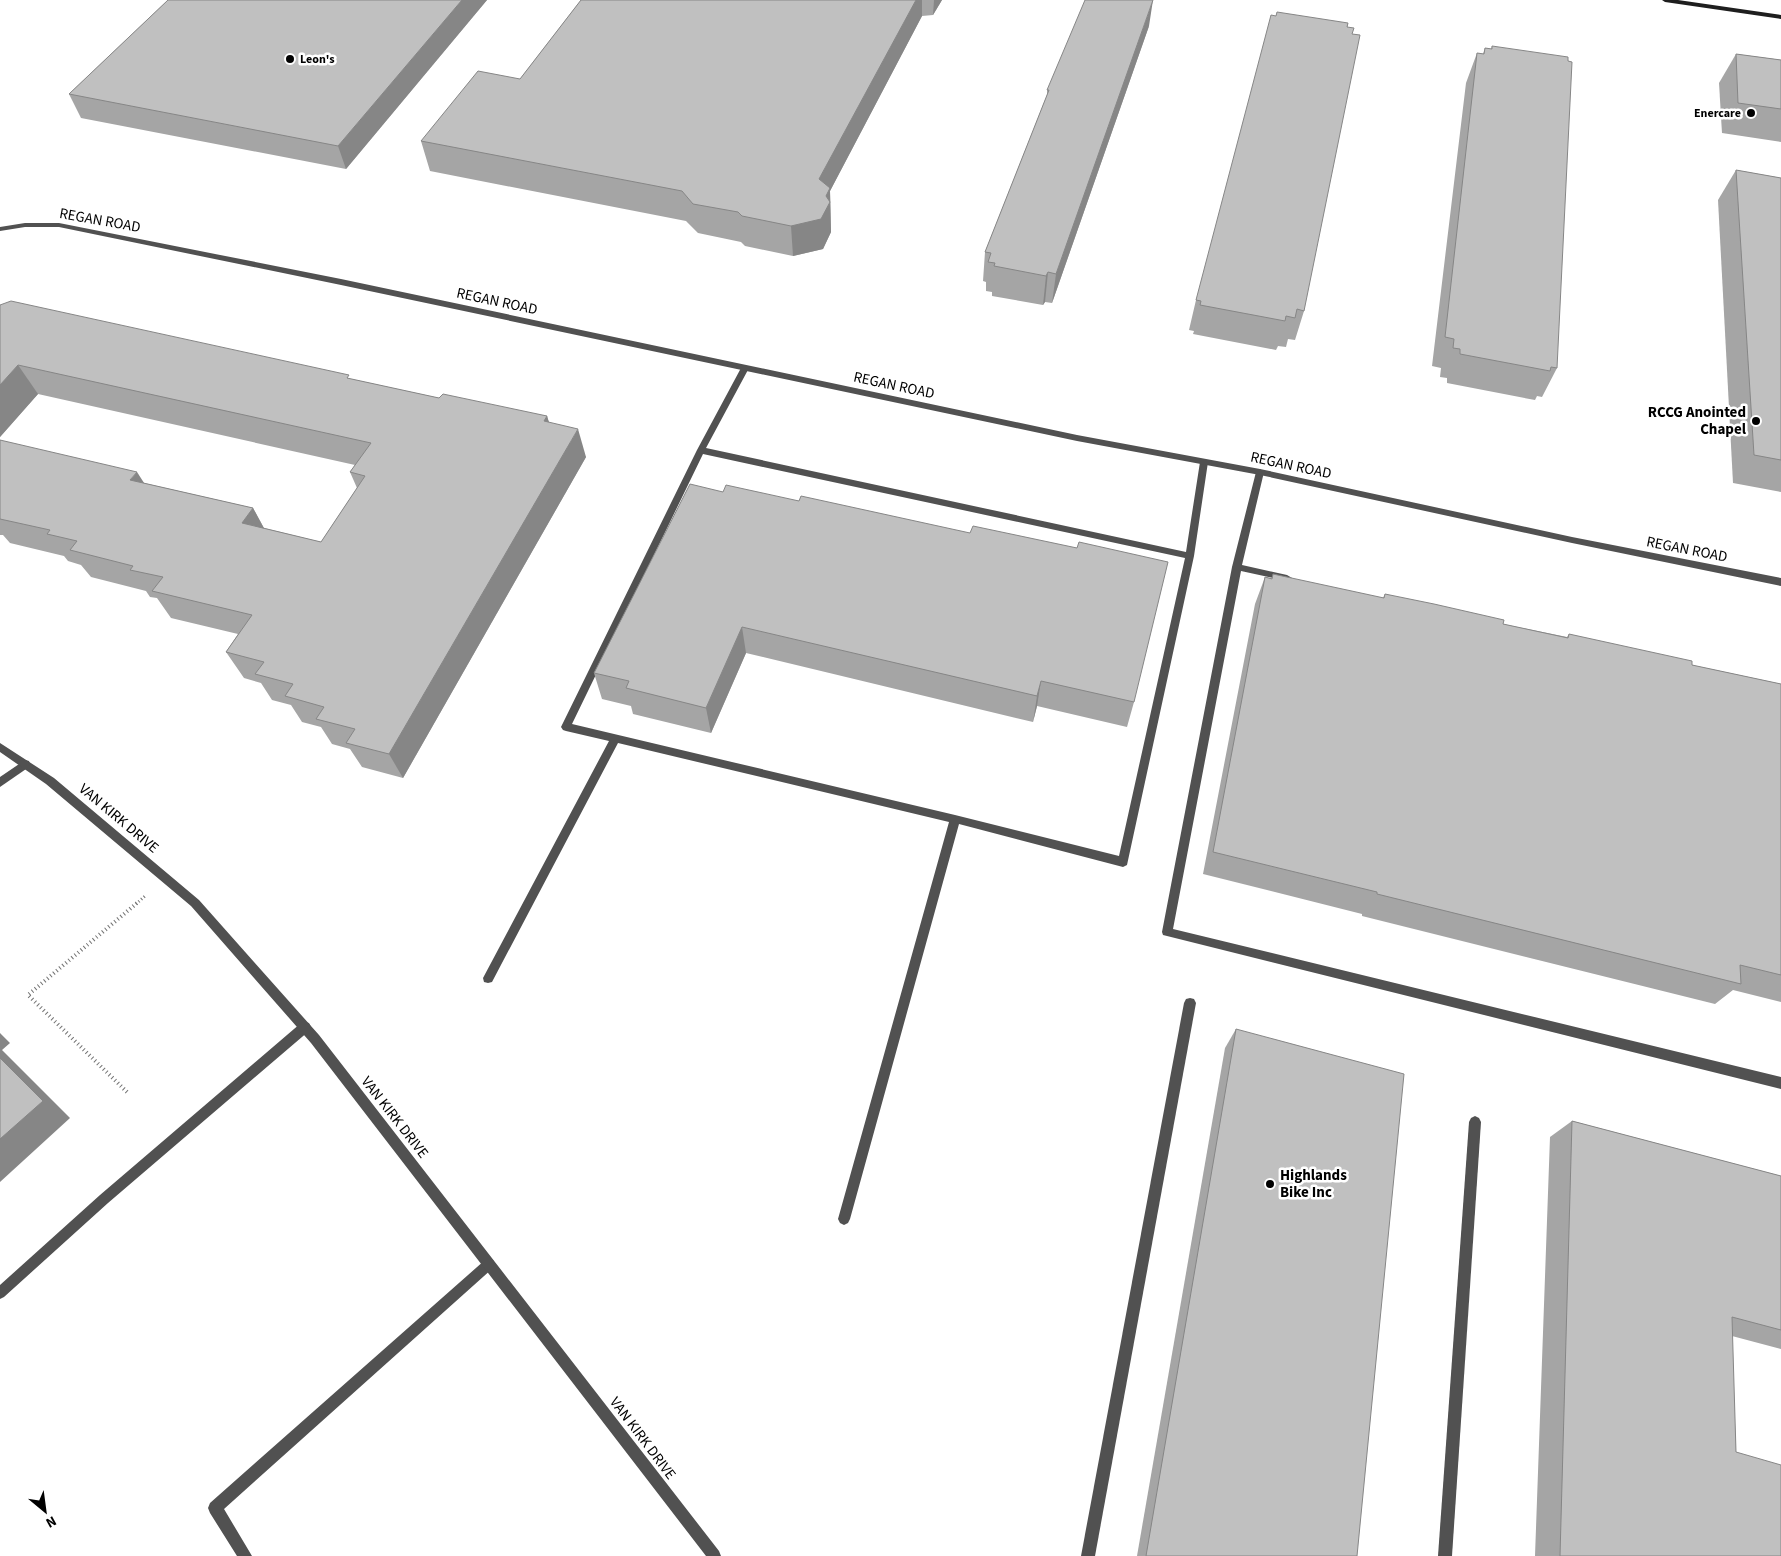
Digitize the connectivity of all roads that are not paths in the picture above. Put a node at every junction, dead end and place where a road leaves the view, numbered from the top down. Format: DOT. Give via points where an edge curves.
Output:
graph roads {
  1 [pos="1665,0"];
  2 [pos="1781,17"];
  3 [pos="0,229"];
  4 [pos="745,368"];
  5 [pos="701,450"];
  6 [pos="1204,462"];
  7 [pos="1260,472"];
  8 [pos="1190,556"];
  9 [pos="1237,567"];
  10 [pos="1296,580"];
  11 [pos="1781,582"];
  12 [pos="615,739"];
  13 [pos="0,747"];
  14 [pos="25,764"];
  15 [pos="0,783"];
  16 [pos="955,818"];
  17 [pos="488,978"];
  18 [pos="1190,1004"];
  19 [pos="305,1027"];
  20 [pos="1781,1082"];
  21 [pos="1475,1122"];
  22 [pos="844,1219"];
  23 [pos="490,1264"];
  24 [pos="0,1293"];
  25 [pos="245,1556"];
  26 [pos="714,1556"];
  27 [pos="1088,1556"];
  28 [pos="1445,1556"];
  1 -- 2 [label="main road"];
  3 -- 4 [label="street, REGAN ROAD" via="59,225"];
  4 -- 5 [label="street"];
  4 -- 6 [label="street, REGAN ROAD"];
  5 -- 8 [label="street"];
  5 -- 12 [label="street" via="566,727"];
  6 -- 7 [label="street, REGAN ROAD"];
  6 -- 8 [label="street"];
  7 -- 9 [label="street"];
  7 -- 11 [label="street, REGAN ROAD"];
  8 -- 16 [label="street" via="1123,862"];
  9 -- 10 [label="street"];
  9 -- 20 [label="street" via="1167,932"];
  12 -- 16 [label="street"];
  12 -- 17 [label="street"];
  13 -- 14 [label="street, VAN KIRK DRIVE"];
  14 -- 15 [label="street"];
  14 -- 19 [label="street, VAN KIRK DRIVE" via="50,781 195,903"];
  16 -- 22 [label="street"];
  18 -- 27 [label="street"];
  19 -- 23 [label="street, VAN KIRK DRIVE"];
  19 -- 24 [label="street"];
  21 -- 28 [label="street"];
  23 -- 25 [label="street" via="215,1508"];
  23 -- 26 [label="street, VAN KIRK DRIVE"];
}
